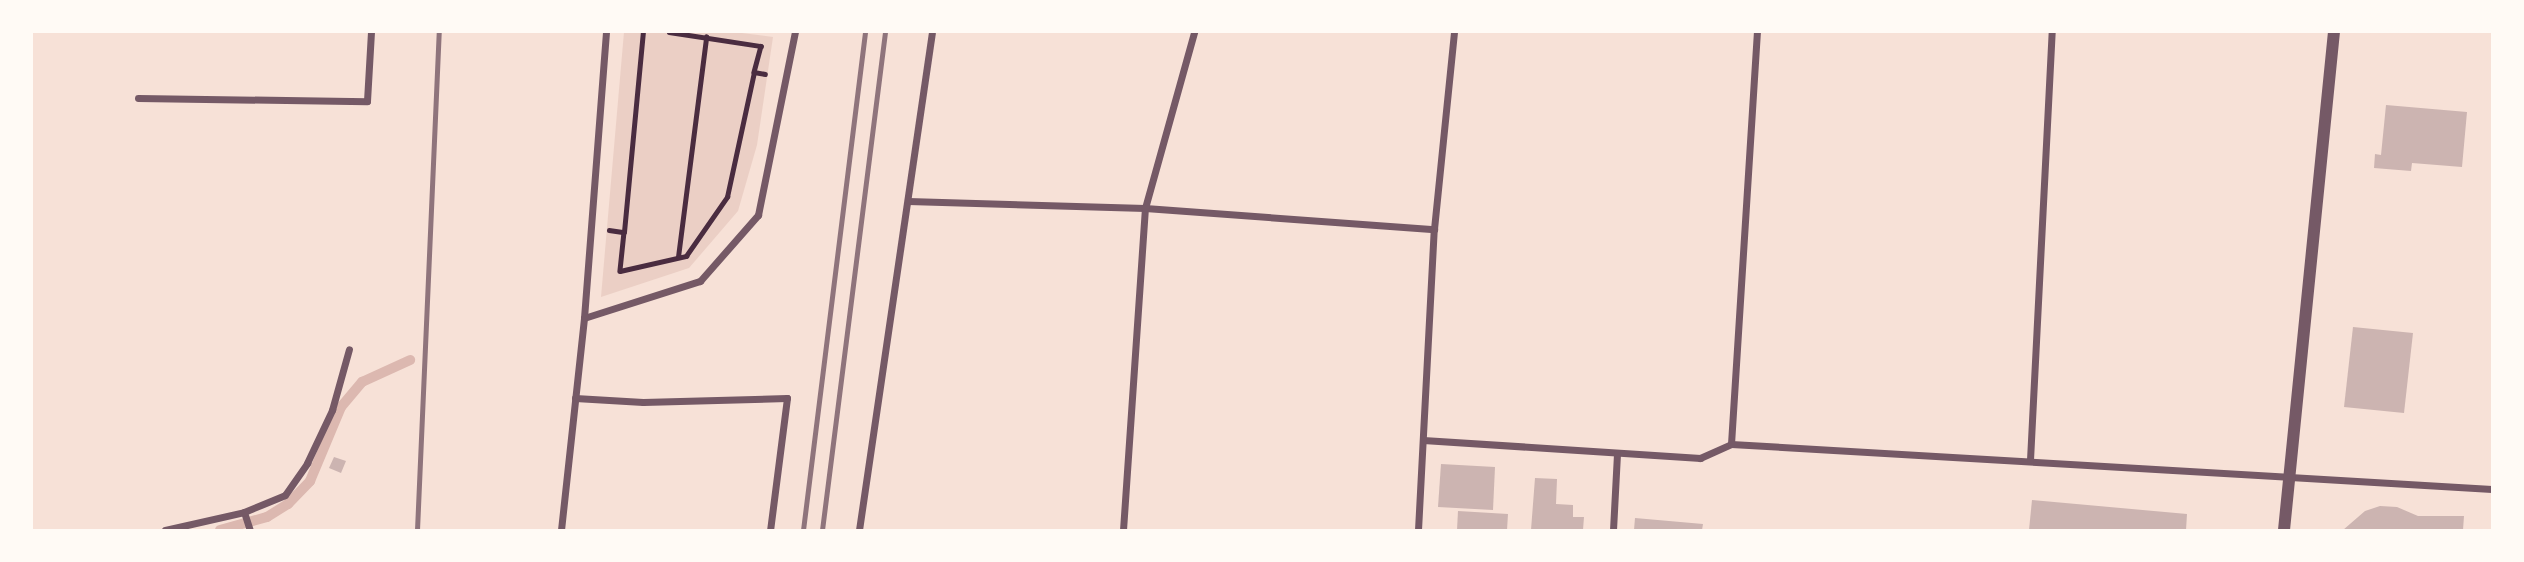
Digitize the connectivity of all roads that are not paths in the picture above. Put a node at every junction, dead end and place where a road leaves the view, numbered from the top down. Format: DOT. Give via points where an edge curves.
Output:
graph roads {
  1 [pos="371,32"];
  2 [pos="606,32"];
  3 [pos="795,32"];
  4 [pos="932,32"];
  5 [pos="1194,32"];
  6 [pos="1454,32"];
  7 [pos="1758,32"];
  8 [pos="2052,32"];
  9 [pos="2334,32"];
  10 [pos="138,98"];
  11 [pos="908,201"];
  12 [pos="1145,208"];
  13 [pos="1433,229"];
  14 [pos="584,318"];
  15 [pos="349,349"];
  16 [pos="575,398"];
  17 [pos="1423,440"];
  18 [pos="1731,444"];
  19 [pos="1617,453"];
  20 [pos="2030,460"];
  21 [pos="2288,475"];
  22 [pos="2493,489"];
  23 [pos="245,515"];
  24 [pos="166,530"];
  25 [pos="250,530"];
  26 [pos="561,530"];
  27 [pos="770,530"];
  28 [pos="859,530"];
  29 [pos="1123,530"];
  30 [pos="1418,530"];
  31 [pos="1613,530"];
  32 [pos="2284,530"];
  1 -- 10 [label="street" via="366,101"];
  2 -- 14 [label="street"];
  3 -- 14 [label="street" via="758,215 700,281"];
  4 -- 11 [label="street"];
  5 -- 12 [label="street"];
  6 -- 13 [label="street"];
  7 -- 18 [label="street"];
  8 -- 20 [label="street"];
  9 -- 21 [label="street"];
  11 -- 12 [label="street"];
  11 -- 28 [label="street"];
  12 -- 13 [label="street"];
  12 -- 29 [label="street"];
  13 -- 17 [label="street"];
  14 -- 16 [label="street"];
  15 -- 23 [label="street" via="332,410 307,463 285,495"];
  16 -- 26 [label="street"];
  16 -- 27 [label="street" via="643,402 787,398"];
  17 -- 19 [label="street"];
  17 -- 30 [label="street"];
  18 -- 19 [label="street" via="1700,458"];
  18 -- 20 [label="street"];
  19 -- 31 [label="street"];
  20 -- 21 [label="street"];
  21 -- 22 [label="street"];
  21 -- 32 [label="street"];
  23 -- 24 [label="street"];
  23 -- 25 [label="street"];
}
